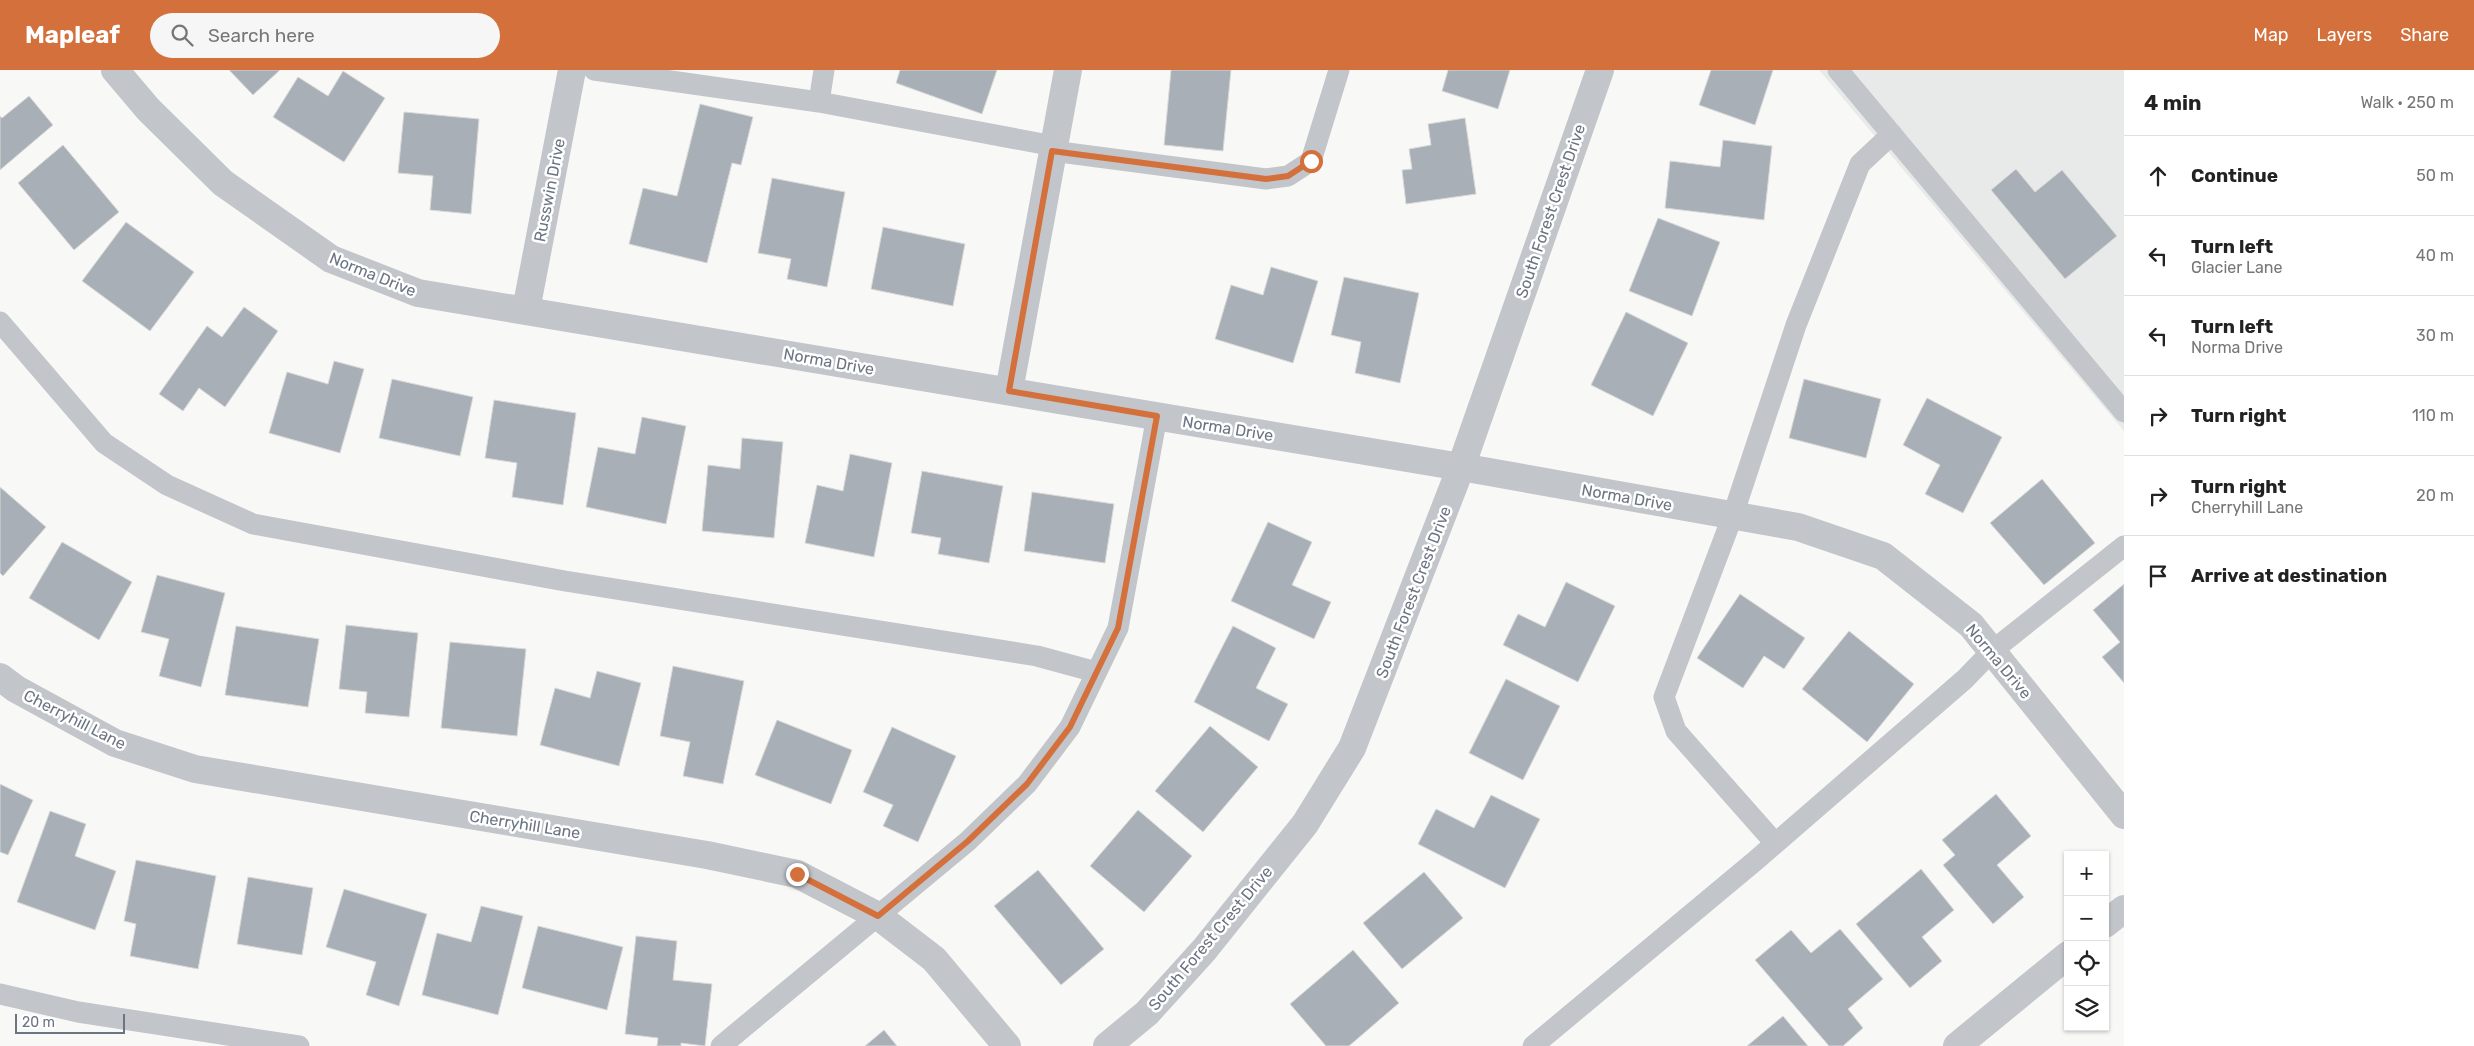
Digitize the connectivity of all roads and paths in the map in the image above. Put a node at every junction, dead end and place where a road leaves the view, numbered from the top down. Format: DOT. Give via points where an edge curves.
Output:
graph roads {
  1 [pos="115,70"];
  2 [pos="572,70"];
  3 [pos="594,70"];
  4 [pos="824,70"];
  5 [pos="1068,70"];
  6 [pos="1339,70"];
  7 [pos="1600,70"];
  8 [pos="1838,70"];
  9 [pos="819,102"];
  10 [pos="1892,134"];
  11 [pos="1053,148"];
  12 [pos="526,310"];
  13 [pos="0,322"];
  14 [pos="1009,391"];
  15 [pos="2124,412"];
  16 [pos="1157,416"];
  17 [pos="1461,467"];
  18 [pos="1733,515"];
  19 [pos="2124,546"];
  20 [pos="1992,652"];
  21 [pos="1096,672"];
  22 [pos="0,677"];
  23 [pos="2124,815"];
  24 [pos="1775,844"];
  25 [pos="2124,908"];
  26 [pos="878,916"];
  27 [pos="2109,921"];
  28 [pos="2064,958"];
  29 [pos="0,994"];
  30 [pos="299,1046"];
  31 [pos="721,1046"];
  32 [pos="1007,1046"];
  33 [pos="1108,1046"];
  34 [pos="1533,1046"];
  35 [pos="1957,1046"];
  1 -- 12 [label="street, Norma Drive" via="148,109 223,183 331,259 418,293"];
  2 -- 12 [label="street, Russwin Drive"];
  3 -- 9 [label="lane"];
  4 -- 9 [label="lane"];
  5 -- 11 [label="street"];
  6 -- 11 [label="lane" via="1311,161 1288,176 1266,179"];
  7 -- 17 [label="street, South Forest Crest Drive"];
  8 -- 10 [label="lane"];
  9 -- 11 [label="lane"];
  10 -- 15 [label="lane"];
  10 -- 18 [label="lane" via="1860,164 1796,325"];
  11 -- 14 [label="street"];
  12 -- 14 [label="street, Norma Drive"];
  13 -- 21 [label="lane" via="104,443 167,486 253,524 565,581 1038,656"];
  14 -- 16 [label="street, Norma Drive"];
  16 -- 17 [label="street, Norma Drive"];
  16 -- 21 [label="lane" via="1118,628"];
  17 -- 18 [label="street, Norma Drive"];
  17 -- 33 [label="street, South Forest Crest Drive" via="1352,748 1305,824 1204,950 1147,1013"];
  18 -- 20 [label="street, Norma Drive" via="1798,527 1883,556 1971,625"];
  18 -- 24 [label="lane" via="1664,697 1676,731"];
  19 -- 20 [label="lane"];
  20 -- 23 [label="street, Norma Drive"];
  20 -- 24 [label="lane"];
  21 -- 26 [label="lane" via="1070,727 1027,784 968,841"];
  22 -- 26 [label="street, Cherryhill Lane" via="115,743 196,769 779,870 797,874"];
  24 -- 34 [label="lane"];
  25 -- 27 [label="street"];
  26 -- 31 [label="lane"];
  26 -- 32 [label="street, Cherryhill Lane" via="934,959"];
  28 -- 35 [label="street"];
  29 -- 30 [label="lane" via="78,1012"];
}
